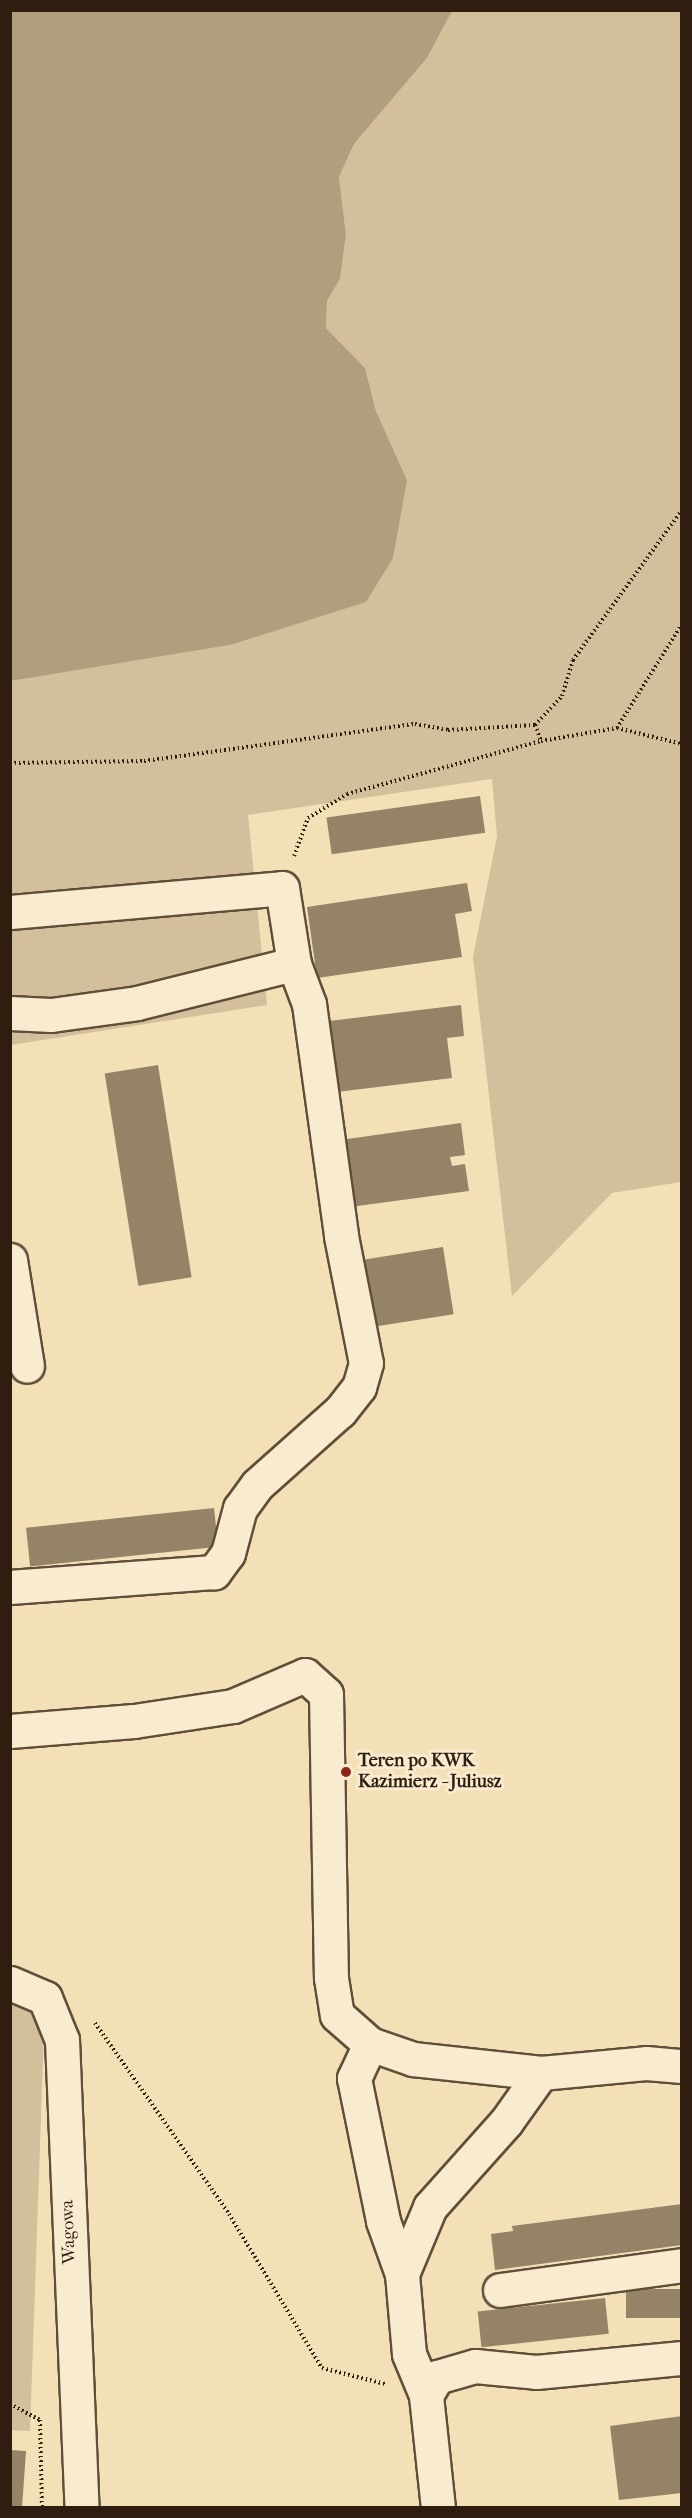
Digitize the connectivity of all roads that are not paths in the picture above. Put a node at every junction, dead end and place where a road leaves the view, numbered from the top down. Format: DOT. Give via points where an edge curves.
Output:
graph roads {
  1 [pos="10,912"];
  2 [pos="294,964"];
  3 [pos="10,1013"];
  4 [pos="10,1260"];
  5 [pos="27,1366"];
  6 [pos="10,1587"];
  7 [pos="10,1731"];
  8 [pos="10,1983"];
  9 [pos="370,2044"];
  10 [pos="681,2066"];
  11 [pos="541,2073"];
  12 [pos="681,2265"];
  13 [pos="402,2274"];
  14 [pos="500,2290"];
  15 [pos="681,2358"];
  16 [pos="426,2395"];
  17 [pos="82,2508"];
  18 [pos="438,2508"];
  1 -- 2 [label="street" via="282,888"];
  2 -- 3 [label="street" via="137,1003 51,1015"];
  2 -- 6 [label="street" via="309,1004 366,1364 359,1387 257,1485 240,1508 228,1553 214,1572"];
  4 -- 5 [label="street"];
  7 -- 9 [label="street" via="134,1721 233,1706 304,1675 326,1694 331,1978 337,2015"];
  8 -- 17 [label="street, Wagowa" via="45,1998 62,2040"];
  9 -- 11 [label="street" via="413,2059"];
  9 -- 13 [label="street" via="354,2078 383,2220"];
  10 -- 11 [label="street" via="646,2063"];
  11 -- 13 [label="street" via="506,2122 430,2206"];
  12 -- 14 [label="street"];
  13 -- 16 [label="street" via="409,2354"];
  15 -- 16 [label="street" via="546,2372 475,2366 437,2377"];
  16 -- 18 [label="street"];
}
